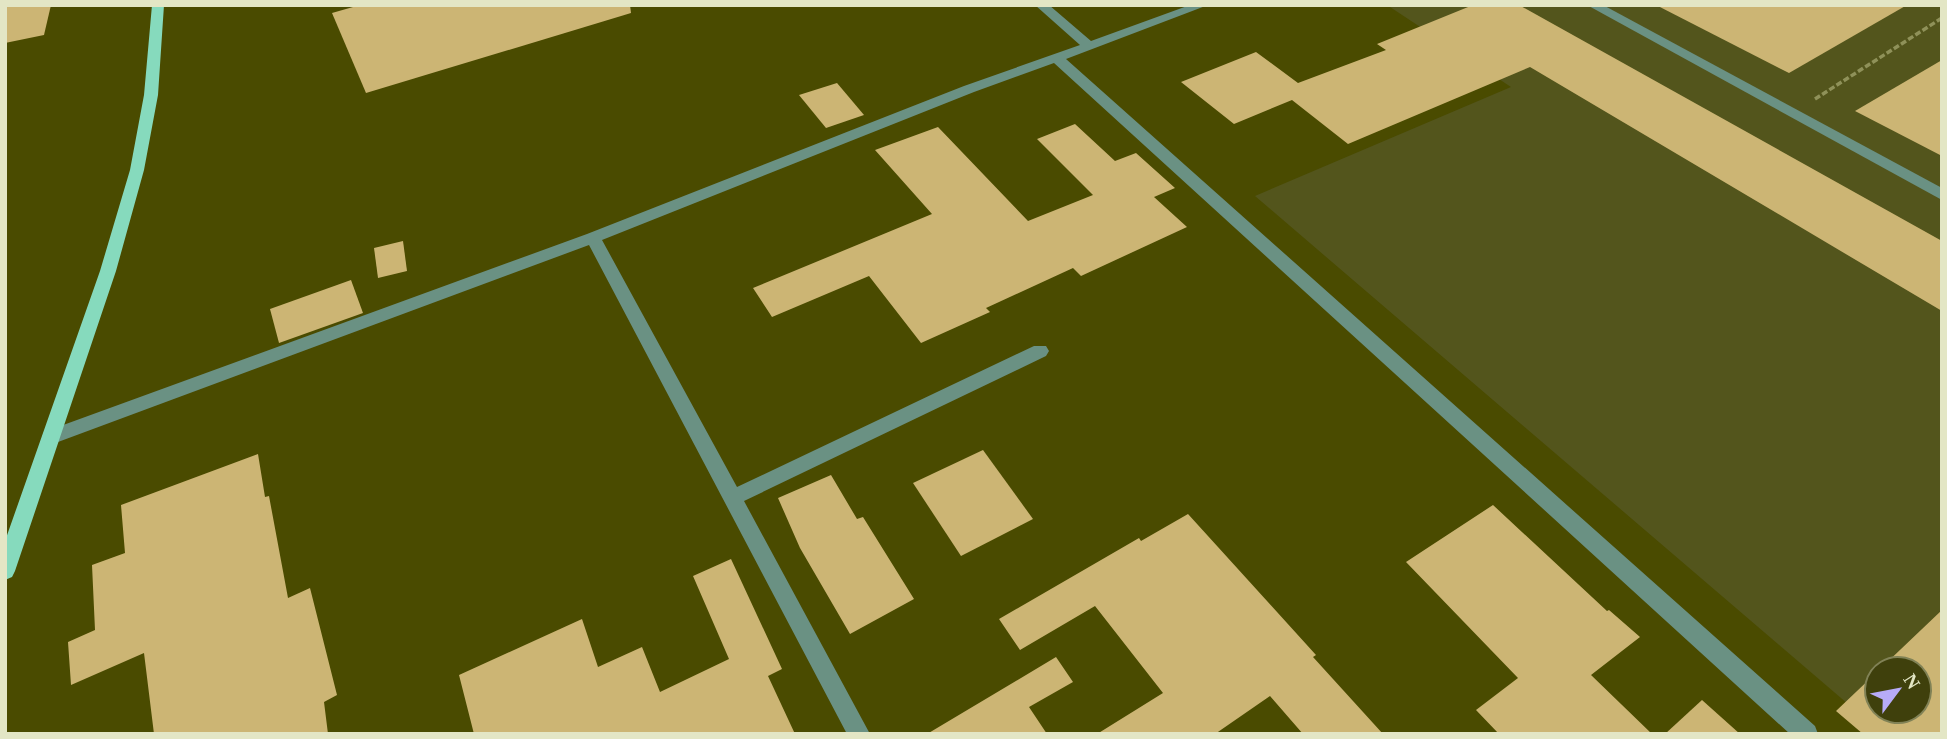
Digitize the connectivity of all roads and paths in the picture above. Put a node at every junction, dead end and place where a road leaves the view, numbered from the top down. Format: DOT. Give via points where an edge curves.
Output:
graph roads {
  1 [pos="158,5"];
  2 [pos="1041,5"];
  3 [pos="1202,5"];
  4 [pos="1593,5"];
  5 [pos="1942,18"];
  6 [pos="1089,46"];
  7 [pos="1057,58"];
  8 [pos="1794,112"];
  9 [pos="1942,195"];
  10 [pos="593,238"];
  11 [pos="1040,352"];
  12 [pos="51,437"];
  13 [pos="732,498"];
  14 [pos="5,571"];
  15 [pos="859,734"];
  16 [pos="1807,734"];
  1 -- 12 [label="main road" via="151,95 137,170"];
  2 -- 6 [label="street"];
  3 -- 6 [label="street"];
  4 -- 8 [label="street"];
  5 -- 8 [label="path"];
  6 -- 7 [label="street"];
  7 -- 10 [label="street"];
  7 -- 16 [label="street"];
  8 -- 9 [label="street"];
  10 -- 12 [label="street"];
  10 -- 13 [label="street"];
  11 -- 13 [label="street"];
  12 -- 14 [label="main road"];
  13 -- 15 [label="street"];
}
